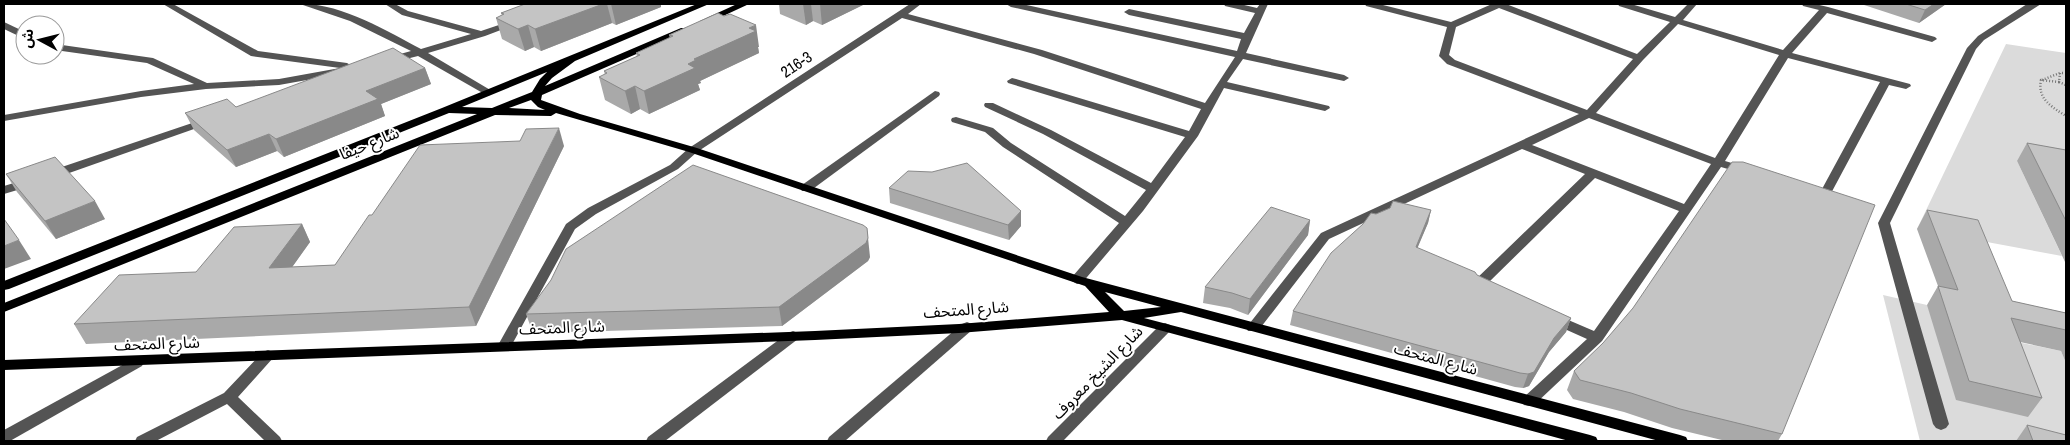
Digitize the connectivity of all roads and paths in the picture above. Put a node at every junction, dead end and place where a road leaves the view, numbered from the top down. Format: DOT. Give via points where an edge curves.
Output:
graph roads {
  1 [pos="167,4"];
  2 [pos="305,4"];
  3 [pos="389,4"];
  4 [pos="704,4"];
  5 [pos="744,4"];
  6 [pos="916,4"];
  7 [pos="1011,4"];
  8 [pos="1228,4"];
  9 [pos="1369,4"];
  10 [pos="1499,4"];
  11 [pos="1622,4"];
  12 [pos="1693,4"];
  13 [pos="1806,4"];
  14 [pos="2036,4"];
  15 [pos="1262,8"];
  16 [pos="1826,9"];
  17 [pos="1129,12"];
  18 [pos="899,14"];
  19 [pos="529,17"];
  20 [pos="1676,22"];
  21 [pos="4,24"];
  22 [pos="1452,25"];
  23 [pos="15,30"];
  24 [pos="482,34"];
  25 [pos="1247,37"];
  26 [pos="1932,39"];
  27 [pos="65,48"];
  28 [pos="418,53"];
  29 [pos="1786,54"];
  30 [pos="1240,56"];
  31 [pos="572,58"];
  32 [pos="1639,58"];
  33 [pos="376,64"];
  34 [pos="359,68"];
  35 [pos="2060,73"];
  36 [pos="2066,73"];
  37 [pos="1344,78"];
  38 [pos="2041,80"];
  39 [pos="1012,81"];
  40 [pos="1886,81"];
  41 [pos="2059,82"];
  42 [pos="1221,84"];
  43 [pos="2066,85"];
  44 [pos="206,86"];
  45 [pos="1906,86"];
  46 [pos="294,90"];
  47 [pos="488,93"];
  48 [pos="536,94"];
  49 [pos="935,94"];
  50 [pos="989,104"];
  51 [pos="1208,108"];
  52 [pos="1325,108"];
  53 [pos="446,110"];
  54 [pos="495,111"];
  55 [pos="1589,114"];
  56 [pos="219,116"];
  57 [pos="576,116"];
  58 [pos="2066,116"];
  59 [pos="4,118"];
  60 [pos="956,120"];
  61 [pos="1192,136"];
  62 [pos="1522,145"];
  63 [pos="693,150"];
  64 [pos="1718,163"];
  65 [pos="1593,173"];
  66 [pos="1754,173"];
  67 [pos="806,188"];
  68 [pos="1807,188"];
  69 [pos="1153,189"];
  70 [pos="4,190"];
  71 [pos="1686,209"];
  72 [pos="1126,222"];
  73 [pos="1083,282"];
  74 [pos="4,286"];
  75 [pos="1497,292"];
  76 [pos="4,308"];
  77 [pos="1183,309"];
  78 [pos="1543,313"];
  79 [pos="1121,316"];
  80 [pos="967,327"];
  81 [pos="1165,328"];
  82 [pos="1253,328"];
  83 [pos="793,336"];
  84 [pos="1597,338"];
  85 [pos="504,347"];
  86 [pos="268,355"];
  87 [pos="137,362"];
  88 [pos="4,365"];
  89 [pos="229,397"];
  90 [pos="1529,401"];
  91 [pos="1941,424"];
  92 [pos="4,437"];
  93 [pos="143,441"];
  94 [pos="274,441"];
  95 [pos="654,441"];
  96 [pos="835,441"];
  97 [pos="1054,441"];
  98 [pos="1590,441"];
  99 [pos="1680,441"];
  1 -- 34 [label="street" via="255,54"];
  2 -- 28 [label="street" via="330,9 374,28"];
  3 -- 24 [label="street" via="404,12"];
  4 -- 31 [label="main road, شارع حيفا"];
  5 -- 48 [label="main road, شارع حيفا"];
  6 -- 18 [label="street, 216-3"];
  7 -- 30 [label="street"];
  8 -- 15 [label="street"];
  9 -- 22 [label="street"];
  10 -- 22 [label="street"];
  10 -- 32 [label="street"];
  11 -- 20 [label="street"];
  12 -- 20 [label="street"];
  13 -- 16 [label="street"];
  14 -- 91 [label="street" via="1981,38 1972,48 1884,223"];
  15 -- 25 [label="street"];
  16 -- 26 [label="street"];
  16 -- 29 [label="street"];
  17 -- 25 [label="street"];
  18 -- 51 [label="street" via="1038,52"];
  18 -- 63 [label="street, 216-3"];
  19 -- 24 [label="street"];
  20 -- 29 [label="street"];
  20 -- 32 [label="street"];
  21 -- 23 [label="street"];
  22 -- 55 [label="street" via="1444,56 1452,62"];
  24 -- 28 [label="street"];
  25 -- 30 [label="street"];
  27 -- 44 [label="street" via="149,60"];
  28 -- 33 [label="street"];
  28 -- 47 [label="street"];
  29 -- 40 [label="street"];
  29 -- 64 [label="street"];
  30 -- 37 [label="street"];
  30 -- 42 [label="street"];
  31 -- 47 [label="main road, شارع حيفا"];
  31 -- 48 [label="main road" via="543,81"];
  32 -- 55 [label="street"];
  34 -- 44 [label="street" via="279,82"];
  34 -- 46 [label="street"];
  35 -- 36 [label="path"];
  35 -- 38 [label="path"];
  35 -- 41 [label="path"];
  38 -- 41 [label="path"];
  38 -- 58 [label="path" via="2040,94"];
  39 -- 61 [label="street"];
  40 -- 45 [label="street"];
  40 -- 68 [label="street" via="1825,194"];
  41 -- 43 [label="path"];
  42 -- 51 [label="street"];
  42 -- 52 [label="street"];
  44 -- 59 [label="street"];
  47 -- 53 [label="main road, شارع حيفا"];
  48 -- 54 [label="main road, شارع حيفا"];
  48 -- 57 [label="main road, شارع المتحف" via="536,101 542,105"];
  49 -- 67 [label="street"];
  50 -- 69 [label="street"];
  51 -- 61 [label="street"];
  53 -- 54 [label="main road"];
  53 -- 74 [label="main road, شارع حيفا"];
  54 -- 57 [label="main road" via="538,111"];
  54 -- 76 [label="main road, شارع حيفا"];
  55 -- 62 [label="street"];
  55 -- 64 [label="street"];
  56 -- 70 [label="street"];
  57 -- 63 [label="main road, شارع المتحف"];
  60 -- 72 [label="street" via="989,130 1008,146"];
  61 -- 69 [label="street"];
  62 -- 65 [label="street"];
  62 -- 82 [label="street" via="1325,236"];
  63 -- 67 [label="main road, شارع المتحف"];
  63 -- 85 [label="street, 216-3" via="674,167 592,211 570,227"];
  64 -- 66 [label="street"];
  64 -- 71 [label="street"];
  65 -- 71 [label="street"];
  65 -- 75 [label="street" via="1479,284"];
  67 -- 73 [label="main road, شارع المتحف"];
  69 -- 72 [label="street"];
  71 -- 84 [label="street"];
  72 -- 73 [label="street"];
  73 -- 77 [label="main road, شارع المتحف"];
  73 -- 79 [label="main road"];
  77 -- 79 [label="main road, شارع المتحف"];
  77 -- 82 [label="main road, شارع المتحف"];
  78 -- 84 [label="street"];
  79 -- 80 [label="main road, شارع المتحف"];
  79 -- 81 [label="main road, شارع المتحف"];
  80 -- 83 [label="main road, شارع المتحف"];
  80 -- 96 [label="street"];
  81 -- 97 [label="street, شارع الشيخ معروف"];
  81 -- 98 [label="main road, شارع المتحف"];
  82 -- 90 [label="main road, شارع المتحف"];
  83 -- 85 [label="main road, شارع المتحف"];
  83 -- 95 [label="street"];
  84 -- 90 [label="street"];
  85 -- 86 [label="main road, شارع المتحف"];
  86 -- 87 [label="main road, شارع المتحف"];
  86 -- 89 [label="street"];
  87 -- 88 [label="main road, شارع المتحف"];
  87 -- 92 [label="street"];
  89 -- 93 [label="street"];
  89 -- 94 [label="street"];
  90 -- 99 [label="main road, شارع المتحف"];
}
